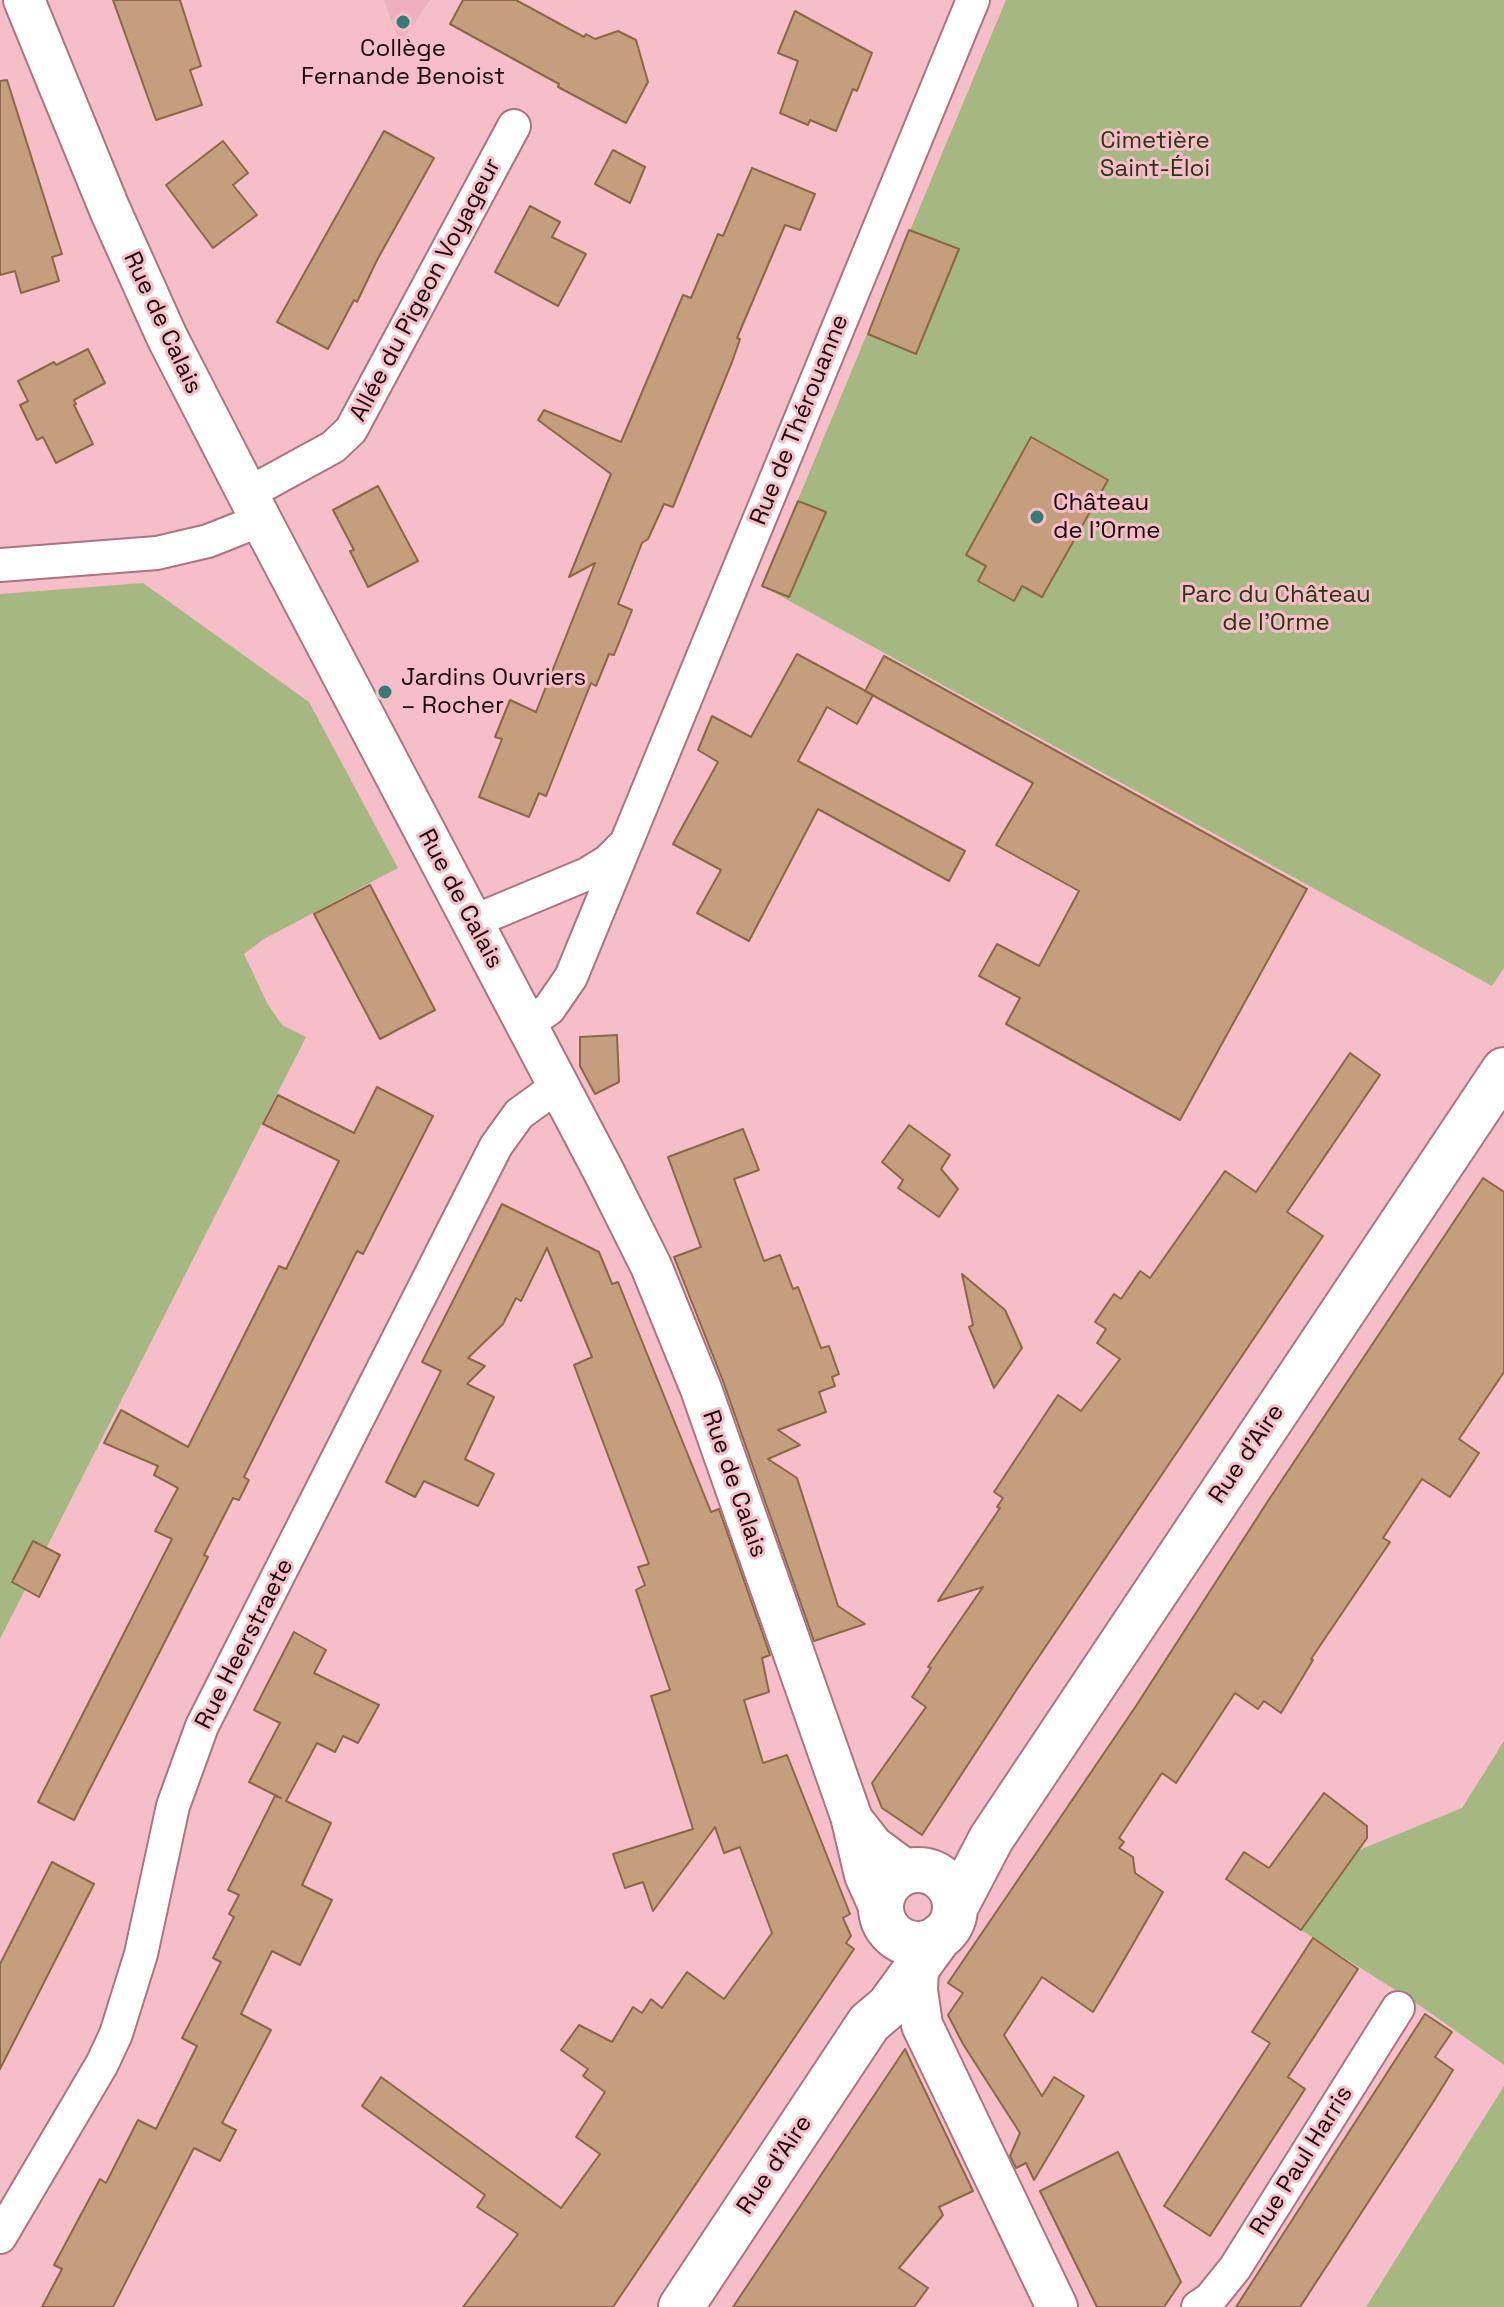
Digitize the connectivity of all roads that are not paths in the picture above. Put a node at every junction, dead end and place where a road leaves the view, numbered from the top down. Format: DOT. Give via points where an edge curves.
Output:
graph roads {
  1 [pos="24,0"];
  2 [pos="973,0"];
  3 [pos="514,126"];
  4 [pos="254,507"];
  5 [pos="0,565"];
  6 [pos="628,840"];
  7 [pos="472,922"];
  8 [pos="527,1024"];
  9 [pos="1504,1070"];
  10 [pos="559,1085"];
  11 [pos="851,1816"];
  12 [pos="931,1911"];
  13 [pos="887,1922"];
  14 [pos="1398,2008"];
  15 [pos="891,2011"];
  16 [pos="0,2237"];
  17 [pos="681,2307"];
  18 [pos="1057,2307"];
  19 [pos="1198,2307"];
  1 -- 4 [label="street, Rue de Calais" via="138,274"];
  2 -- 6 [label="street, Rue de Thérouanne"];
  3 -- 4 [label="street, Allée du Pigeon Voyageur" via="351,430"];
  4 -- 5 [label="street, Allée du Pigeon Voyageur" via="208,541 170,551"];
  4 -- 7 [label="street, Rue de Calais"];
  6 -- 7 [label="street, Rue de Thérouanne" via="587,874"];
  6 -- 8 [label="street, Rue de Thérouanne" via="571,977 549,1009"];
  7 -- 8 [label="street, Rue de Calais"];
  8 -- 10 [label="street, Rue de Calais"];
  9 -- 12 [label="main road, Rue d'Aire" via="991,1839 967,1858"];
  10 -- 11 [label="street, Rue de Calais" via="684,1343"];
  10 -- 16 [label="street, Rue Heerstraete" via="519,1114 496,1146 202,1726 173,1806 141,1954 116,2034"];
  11 -- 12 [label="street, Rue de Calais"];
  11 -- 13 [label="street, Rue de Calais" via="858,1853"];
  12 -- 13 [label="main road" via="923,1943 911,1943"];
  12 -- 13 [label="main road, Rue d'Aire" via="896,1877 882,1900"];
  12 -- 15 [label="main road, Rue d'Aire"];
  13 -- 15 [label="main road, Rue d'Aire"];
  14 -- 19 [label="street, Rue Paul Harris" via="1235,2268"];
  15 -- 17 [label="main road, Rue d'Aire"];
  15 -- 18 [label="street"];
}
